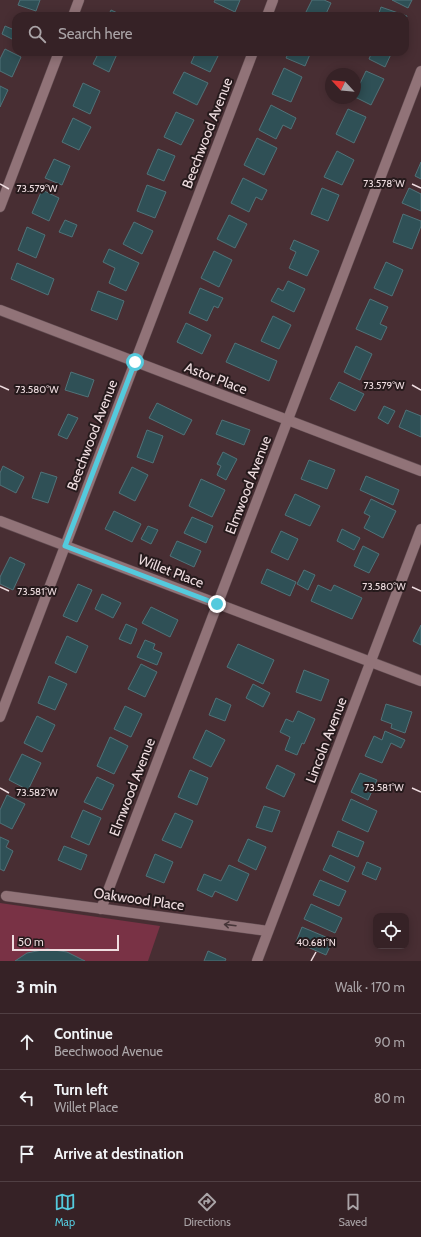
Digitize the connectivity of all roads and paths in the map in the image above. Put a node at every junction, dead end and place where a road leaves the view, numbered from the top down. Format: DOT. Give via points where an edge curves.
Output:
graph roads {
  1 [pos="79,0"];
  2 [pos="273,0"];
  3 [pos="74,12"];
  4 [pos="268,12"];
  5 [pos="57,56"];
  6 [pos="251,56"];
  7 [pos="421,71"];
  8 [pos="0,207"];
  9 [pos="0,310"];
  10 [pos="135,362"];
  11 [pos="288,420"];
  12 [pos="421,471"];
  13 [pos="0,521"];
  14 [pos="421,529"];
  15 [pos="65,546"];
  16 [pos="217,604"];
  17 [pos="370,662"];
  18 [pos="421,681"];
  19 [pos="0,717"];
  20 [pos="6,896"];
  21 [pos="101,908"];
  22 [pos="268,930"];
  23 [pos="257,961"];
  1 -- 3 [label="street"];
  2 -- 4 [label="street"];
  5 -- 8 [label="street"];
  6 -- 10 [label="street, Beechwood Avenue"];
  7 -- 11 [label="street, Elmwood Avenue"];
  9 -- 10 [label="street, Astor Place"];
  10 -- 11 [label="street, Astor Place"];
  10 -- 15 [label="street, Beechwood Avenue"];
  11 -- 12 [label="street, Astor Place"];
  11 -- 16 [label="street, Elmwood Avenue"];
  13 -- 15 [label="street, Willet Place"];
  14 -- 17 [label="street, Lincoln Avenue"];
  15 -- 16 [label="street, Willet Place"];
  15 -- 19 [label="street, Beechwood Avenue"];
  16 -- 17 [label="street, Willet Place"];
  16 -- 21 [label="street, Elmwood Avenue"];
  17 -- 18 [label="street, Willet Place"];
  17 -- 22 [label="street, Lincoln Avenue"];
  20 -- 21 [label="street, Oakwood Place"];
  22 -- 21 [label="street, Oakwood Place, one-way"];
  22 -- 23 [label="street, Lincoln Avenue"];
}
